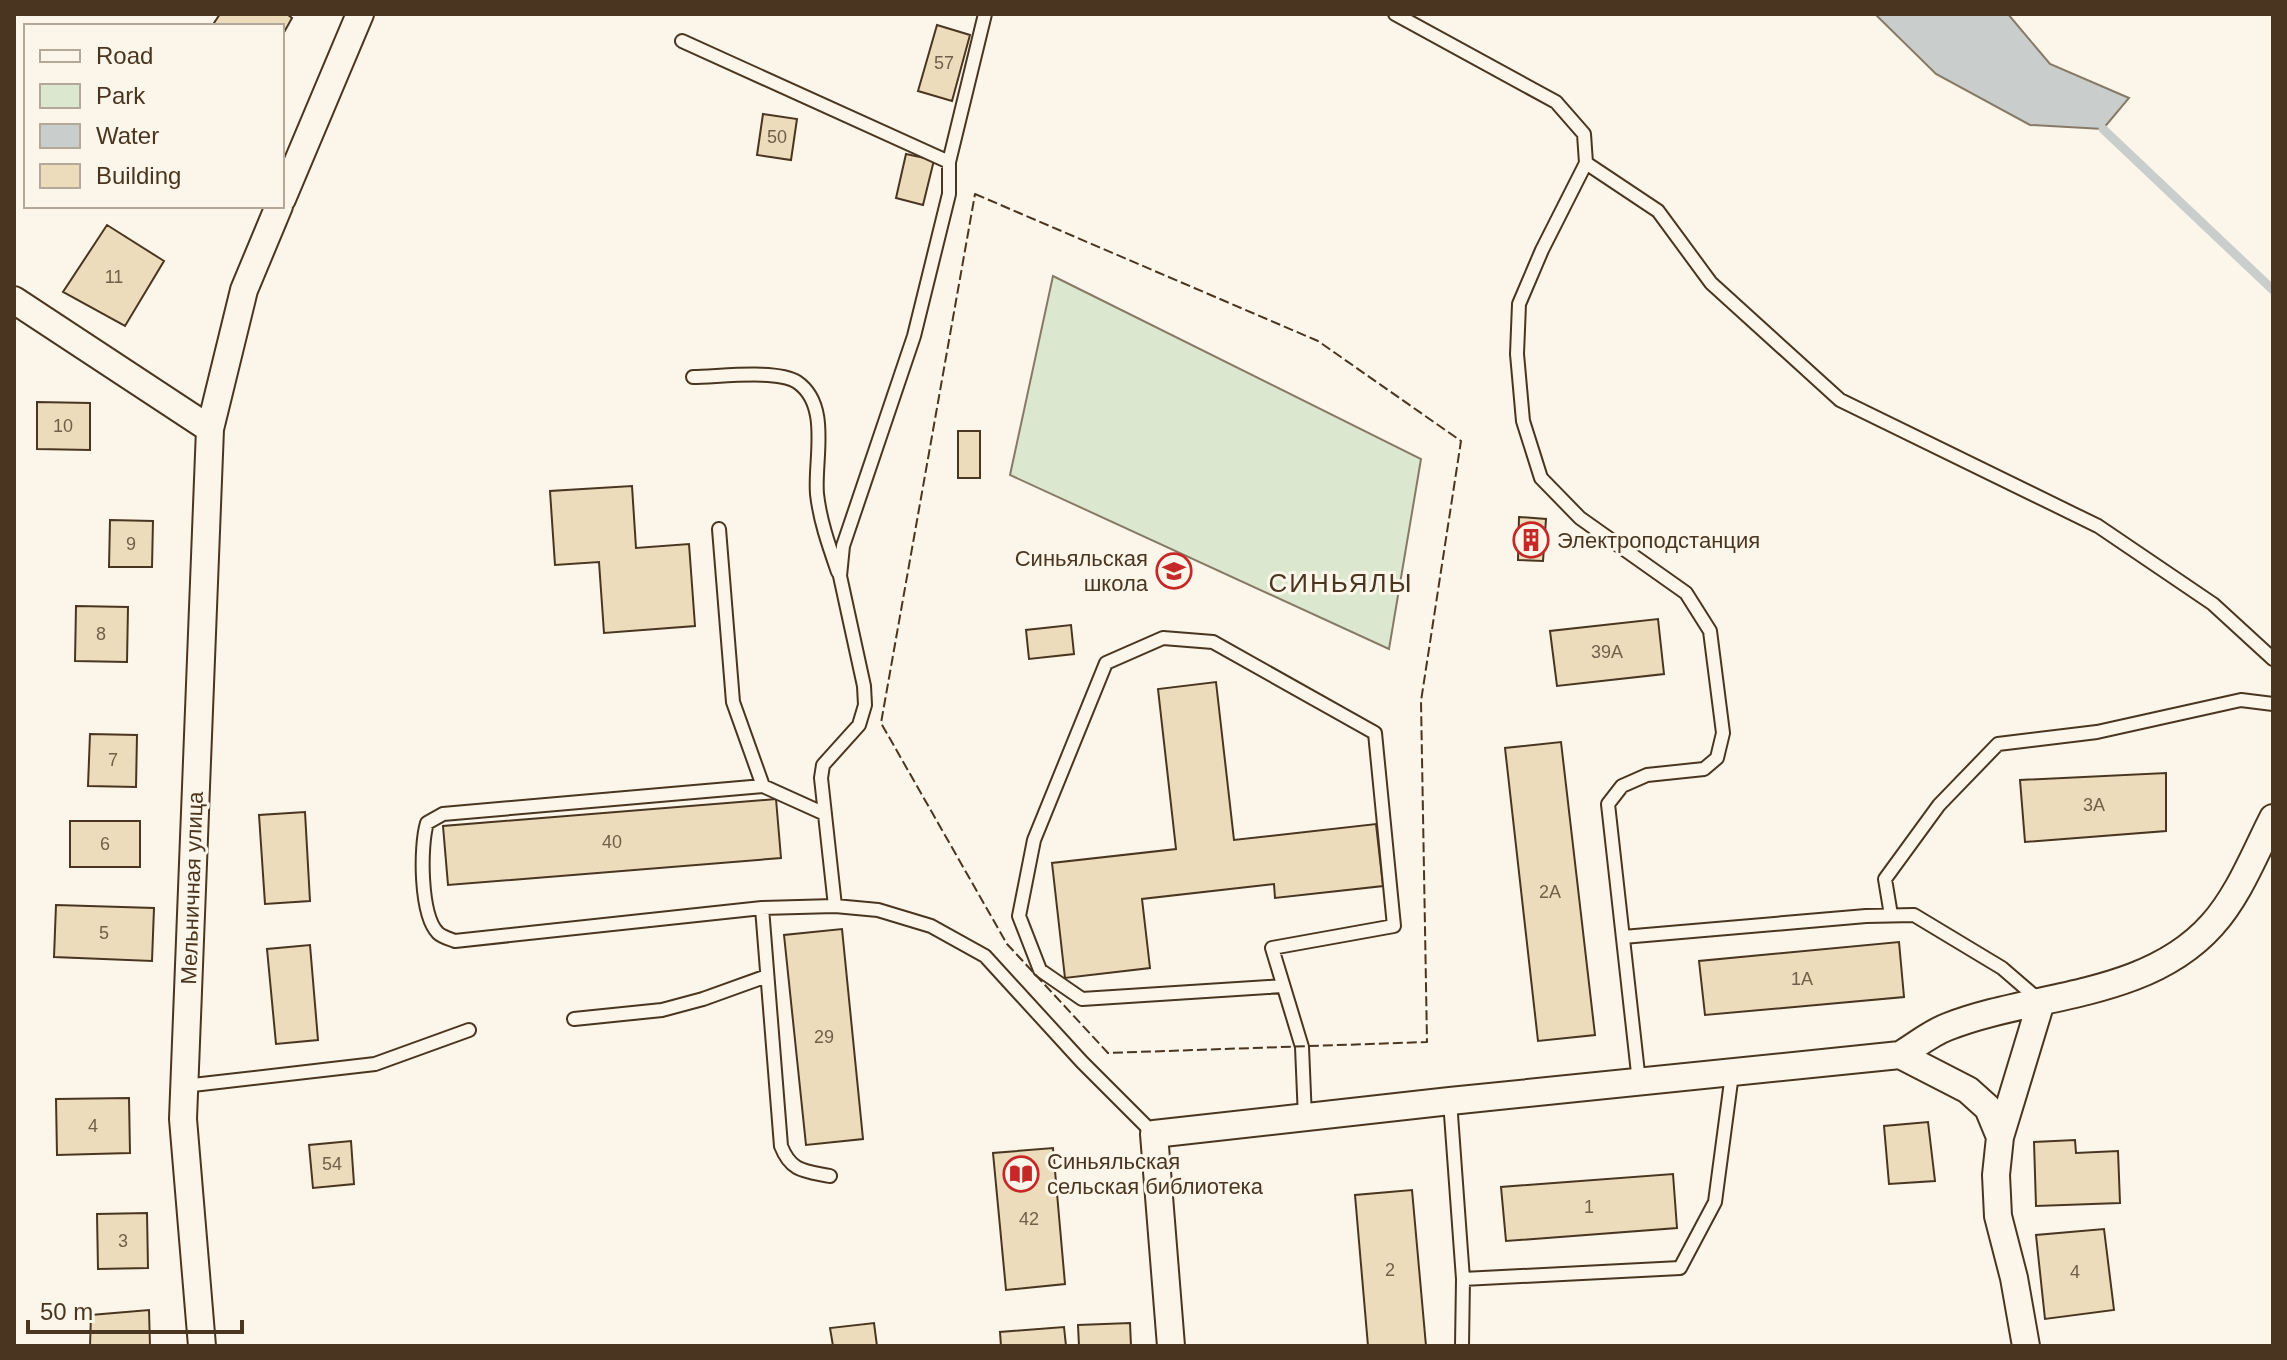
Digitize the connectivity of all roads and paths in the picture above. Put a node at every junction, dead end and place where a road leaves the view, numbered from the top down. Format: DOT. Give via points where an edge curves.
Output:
graph roads {
  1 [pos="360,14"];
  2 [pos="985,14"];
  3 [pos="1395,14"];
  4 [pos="682,41"];
  5 [pos="949,162"];
  6 [pos="1586,163"];
  7 [pos="284,194"];
  8 [pos="278,208"];
  9 [pos="14,300"];
  10 [pos="693,377"];
  11 [pos="210,429"];
  12 [pos="719,529"];
  13 [pos="840,576"];
  14 [pos="2273,659"];
  15 [pos="2273,704"];
  16 [pos="763,786"];
  17 [pos="825,814"];
  18 [pos="2273,818"];
  19 [pos="835,906"];
  20 [pos="762,908"];
  21 [pos="1891,915"];
  22 [pos="1623,937"];
  23 [pos="767,976"];
  24 [pos="1282,986"];
  25 [pos="2041,1002"];
  26 [pos="574,1019"];
  27 [pos="469,1030"];
  28 [pos="1900,1055"];
  29 [pos="1732,1074"];
  30 [pos="1639,1082"];
  31 [pos="184,1086"];
  32 [pos="1450,1101"];
  33 [pos="1305,1118"];
  34 [pos="1154,1134"];
  35 [pos="2000,1137"];
  36 [pos="830,1176"];
  37 [pos="1463,1279"];
  38 [pos="202,1346"];
  39 [pos="1171,1346"];
  40 [pos="1462,1346"];
  41 [pos="2026,1346"];
  1 -- 7 [label="street"];
  2 -- 5 [label="lane"];
  3 -- 6 [label="lane" via="1556,102 1584,134"];
  4 -- 5 [label="lane"];
  5 -- 13 [label="lane" via="949,194 914,336 843,546"];
  6 -- 14 [label="lane" via="1658,211 1711,283 1840,400 2098,526 2213,604"];
  6 -- 22 [label="lane" via="1519,304 1523,421 1541,478 1580,518 1686,593 1710,631 1723,733 1717,758 1704,769 1647,775 1622,786 1608,804"];
  8 -- 11 [label="street, Мельничная улица" via="244,290"];
  9 -- 11 [label="street"];
  10 -- 13 [label="lane" via="773,376 796,381 811,395 817,416 823,531"];
  11 -- 31 [label="street, Мельничная улица"];
  12 -- 16 [label="lane" via="733,702"];
  13 -- 17 [label="lane" via="865,705 859,725 823,765"];
  15 -- 21 [label="lane" via="2241,700 2097,732 1998,744 1939,805 1885,879"];
  16 -- 17 [label="lane"];
  16 -- 20 [label="lane" via="443,814 427,823 423,838 427,915 439,934 455,941"];
  17 -- 19 [label="lane"];
  18 -- 25 [label="street" via="2232,897 2198,939 2135,976"];
  19 -- 20 [label="lane"];
  19 -- 34 [label="lane" via="878,910 931,926 985,956"];
  20 -- 23 [label="lane"];
  21 -- 22 [label="lane"];
  21 -- 25 [label="lane" via="1914,915 2002,968"];
  22 -- 30 [label="lane"];
  23 -- 26 [label="lane" via="662,1010"];
  23 -- 36 [label="lane" via="781,1146 799,1170"];
  24 -- 24 [label="lane" via="1082,999 1040,970 1019,916 1034,840 1106,663 1163,638 1213,642 1375,733 1394,926 1272,948"];
  24 -- 33 [label="lane" via="1302,1047"];
  25 -- 28 [label="street" via="1943,1028"];
  25 -- 35 [label="street"];
  27 -- 31 [label="lane" via="375,1064"];
  28 -- 29 [label="street"];
  28 -- 35 [label="street" via="1968,1090 1988,1108"];
  29 -- 30 [label="street"];
  29 -- 37 [label="lane" via="1715,1202 1680,1268"];
  30 -- 32 [label="street"];
  31 -- 38 [label="street, Мельничная улица"];
  32 -- 33 [label="street"];
  32 -- 37 [label="lane"];
  33 -- 34 [label="street"];
  34 -- 39 [label="street"];
  35 -- 41 [label="street" via="1998,1216"];
  37 -- 40 [label="lane"];
}
